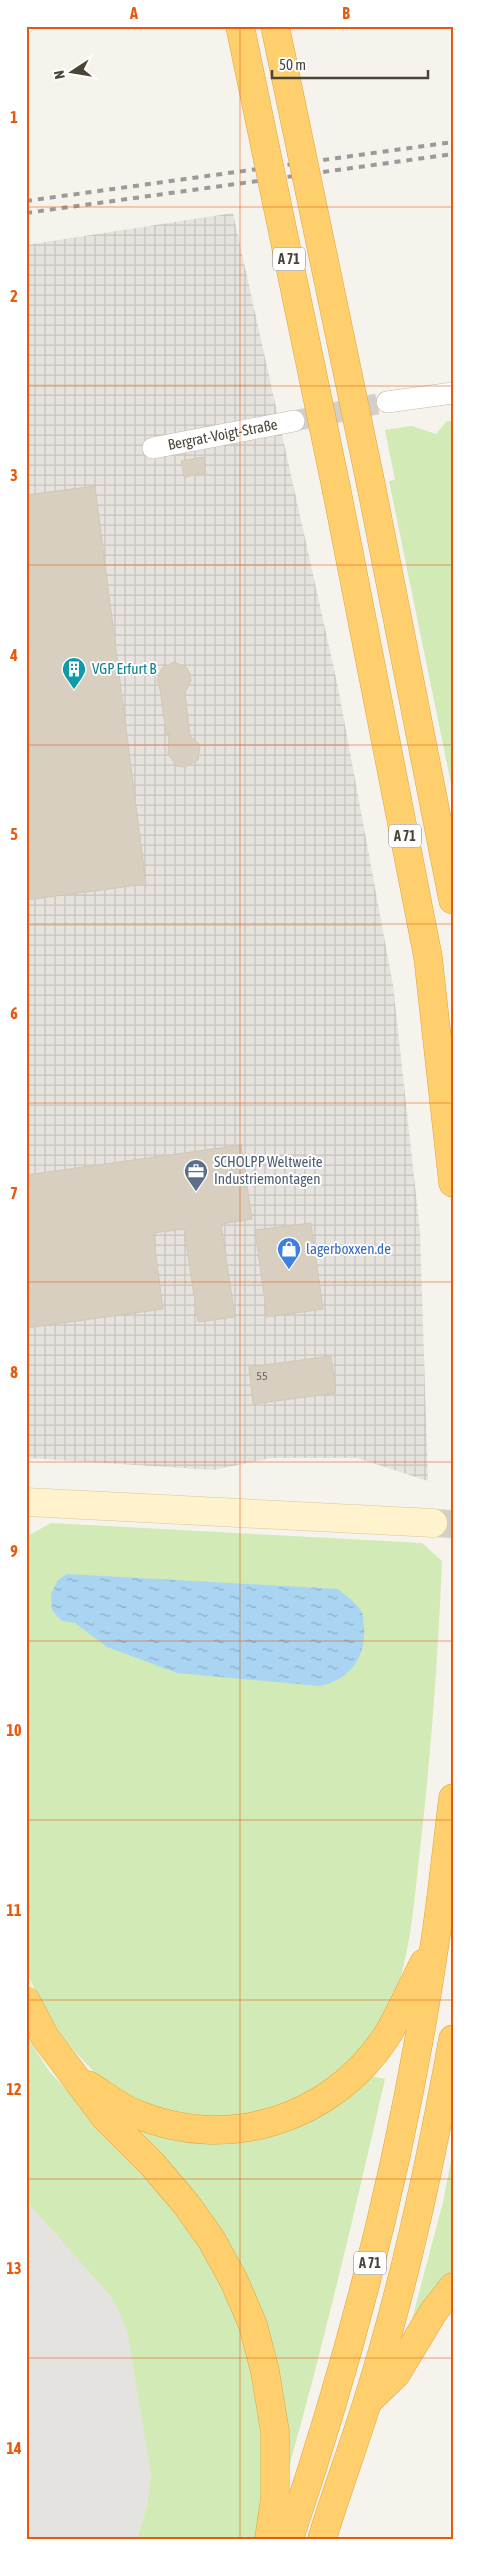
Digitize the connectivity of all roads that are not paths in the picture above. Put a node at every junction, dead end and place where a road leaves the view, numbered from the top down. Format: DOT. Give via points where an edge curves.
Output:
graph roads {
  1 [pos="240,26"];
  2 [pos="275,26"];
  3 [pos="453,393"];
  4 [pos="387,402"];
  5 [pos="294,421"];
  6 [pos="153,448"];
  7 [pos="453,900"];
  8 [pos="453,1184"];
  9 [pos="26,1502"];
  10 [pos="433,1523"];
  11 [pos="453,1798"];
  12 [pos="435,1942"];
  13 [pos="26,2001"];
  14 [pos="453,2039"];
  15 [pos="77,2078"];
  16 [pos="453,2287"];
  17 [pos="367,2402"];
  18 [pos="269,2539"];
  19 [pos="289,2539"];
  20 [pos="322,2539"];
  1 -- 8 [label="highway, A 71, bridge" via="337,492 428,957"];
  2 -- 7 [label="highway, A 71, bridge"];
  3 -- 4 [label="street"];
  5 -- 6 [label="street, Bergrat-Voigt-Straße"];
  9 -- 10 [label="main road"];
  11 -- 12 [label="highway, A 71"];
  12 -- 15 [label="highway" via="386,2037 362,2067 339,2089 310,2108 281,2120 222,2131 178,2126 135,2114"];
  12 -- 19 [label="highway, A 71" via="417,2052 377,2236 346,2361"];
  13 -- 15 [label="highway" via="45,2037"];
  14 -- 17 [label="highway, A 71" via="422,2190"];
  15 -- 18 [label="highway" via="105,2117 186,2204 234,2281 253,2325 275,2432 275,2498"];
  16 -- 17 [label="highway" via="434,2311 396,2374"];
  17 -- 20 [label="highway, A 71"];
}
